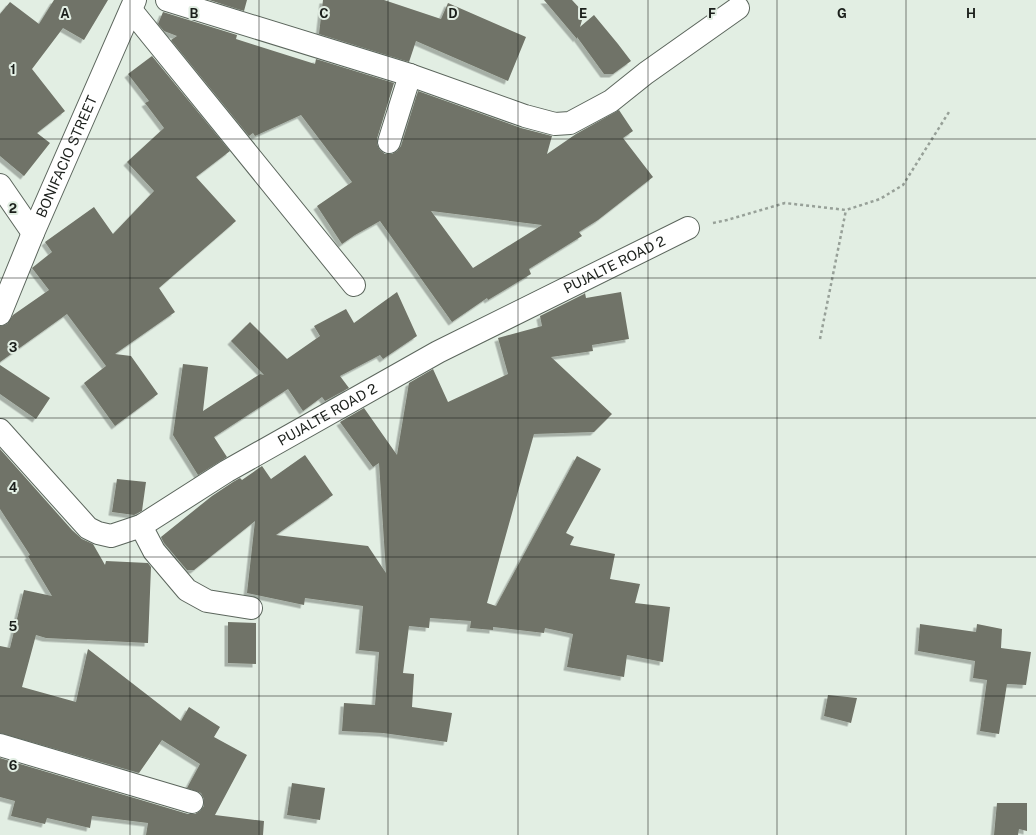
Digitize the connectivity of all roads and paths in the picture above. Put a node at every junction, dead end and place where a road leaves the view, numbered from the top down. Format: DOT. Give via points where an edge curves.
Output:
graph roads {
  1 [pos="167,0"];
  2 [pos="133,5"];
  3 [pos="738,8"];
  4 [pos="410,75"];
  5 [pos="949,112"];
  6 [pos="389,142"];
  7 [pos="0,185"];
  8 [pos="846,210"];
  9 [pos="688,228"];
  10 [pos="33,233"];
  11 [pos="354,285"];
  12 [pos="0,314"];
  13 [pos="820,339"];
  14 [pos="0,430"];
  15 [pos="141,526"];
  16 [pos="251,608"];
  17 [pos="0,744"];
  18 [pos="192,802"];
  1 -- 4 [label="street"];
  2 -- 10 [label="street, BONIFACIO STREET"];
  2 -- 11 [label="street"];
  3 -- 4 [label="street" via="611,101 570,123 550,123 525,116"];
  4 -- 6 [label="street"];
  5 -- 8 [label="path" via="904,185 880,199"];
  7 -- 10 [label="street"];
  8 -- 9 [label="path" via="785,203"];
  8 -- 13 [label="path"];
  9 -- 15 [label="street, PUJALTE ROAD 2" via="438,352 227,471"];
  10 -- 12 [label="street, BONIFACIO STREET"];
  14 -- 15 [label="street, PUJALTE ROAD 2" via="88,528 111,536"];
  15 -- 16 [label="street" via="154,551 187,590 207,601"];
  17 -- 18 [label="street"];
}
